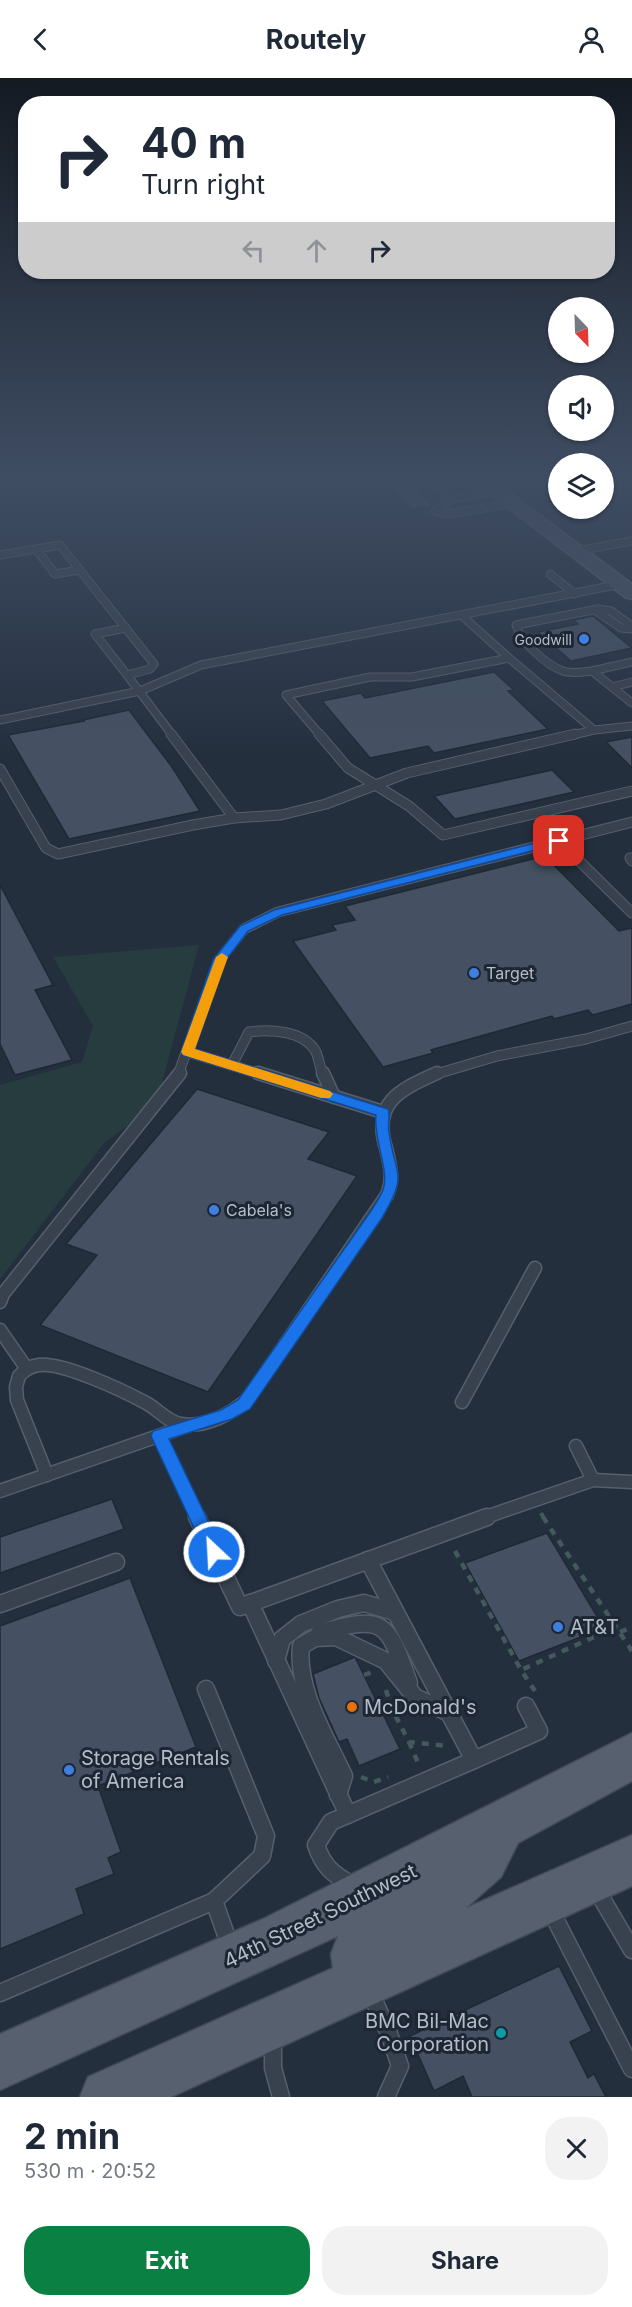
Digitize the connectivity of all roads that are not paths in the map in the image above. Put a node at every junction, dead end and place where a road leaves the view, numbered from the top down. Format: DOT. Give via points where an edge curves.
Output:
graph roads {
  1 [pos="52,570"];
  2 [pos="79,570"];
  3 [pos="80,570"];
  4 [pos="603,570"];
  5 [pos="550,573"];
  6 [pos="627,588"];
  7 [pos="575,594"];
  8 [pos="461,615"];
  9 [pos="126,628"];
  10 [pos="632,628"];
  11 [pos="509,658"];
  12 [pos="632,662"];
  13 [pos="592,671"];
  14 [pos="127,675"];
  15 [pos="632,682"];
  16 [pos="612,687"];
  17 [pos="140,691"];
  18 [pos="632,702"];
  19 [pos="0,720"];
  20 [pos="632,726"];
  21 [pos="594,730"];
  22 [pos="0,769"];
  23 [pos="375,786"];
  24 [pos="632,791"];
  25 [pos="234,818"];
  26 [pos="631,823"];
  27 [pos="559,841"];
  28 [pos="632,913"];
  29 [pos="632,1026"];
  30 [pos="188,1052"];
  31 [pos="232,1065"];
  32 [pos="334,1097"];
  33 [pos="383,1112"];
  34 [pos="535,1268"];
  35 [pos="0,1302"];
  36 [pos="0,1330"];
  37 [pos="27,1369"];
  38 [pos="462,1402"];
  39 [pos="192,1424"];
  40 [pos="159,1436"];
  41 [pos="576,1446"];
  42 [pos="47,1475"];
  43 [pos="593,1480"];
  44 [pos="632,1482"];
  45 [pos="0,1491"];
  46 [pos="368,1560"];
  47 [pos="116,1562"];
  48 [pos="250,1603"];
  49 [pos="0,1604"];
  50 [pos="395,1612"];
  51 [pos="301,1646"];
  52 [pos="276,1661"];
  53 [pos="206,1689"];
  54 [pos="415,1697"];
  55 [pos="526,1706"];
  56 [pos="449,1714"];
  57 [pos="470,1753"];
  58 [pos="632,1756"];
  59 [pos="338,1795"];
  60 [pos="348,1815"];
  61 [pos="500,1826"];
  62 [pos="589,1879"];
  63 [pos="369,1893"];
  64 [pos="214,1901"];
  65 [pos="632,1950"];
  66 [pos="235,1958"];
  67 [pos="365,1981"];
  68 [pos="0,1993"];
  69 [pos="276,2021"];
  70 [pos="0,2062"];
  71 [pos="632,2069"];
  72 [pos="108,2097"];
  73 [pos="281,2097"];
  74 [pos="386,2097"];
  1 -- 2 [label="lane" via="55,574"];
  3 -- 9 [label="lane"];
  4 -- 6 [label="street"];
  5 -- 7 [label="lane"];
  6 -- 7 [label="lane"];
  7 -- 8 [label="lane"];
  8 -- 11 [label="lane"];
  8 -- 17 [label="lane" via="201,665"];
  9 -- 14 [label="lane" via="154,664 150,669"];
  9 -- 14 [label="lane" via="95,634"];
  10 -- 13 [label="lane" via="611,611 593,609 520,623 516,628 557,669 568,673"];
  11 -- 21 [label="lane"];
  11 -- 23 [label="lane" via="412,678 370,677 286,695 348,768"];
  12 -- 13 [label="lane"];
  13 -- 16 [label="lane"];
  14 -- 17 [label="lane"];
  15 -- 16 [label="lane"];
  16 -- 18 [label="lane"];
  17 -- 19 [label="lane"];
  17 -- 25 [label="lane"];
  20 -- 21 [label="lane"];
  21 -- 23 [label="lane" via="407,773"];
  22 -- 25 [label="lane" via="46,848 58,854"];
  23 -- 24 [label="lane" via="409,806 442,836"];
  23 -- 25 [label="lane" via="327,804 281,814"];
  26 -- 27 [label="lane"];
  27 -- 28 [label="lane"];
  27 -- 30 [label="lane" via="278,912 244,929 219,960"];
  29 -- 33 [label="lane" via="514,1051 427,1077 391,1098"];
  30 -- 31 [label="lane"];
  30 -- 35 [label="lane" via="180,1074"];
  31 -- 32 [label="lane"];
  31 -- 32 [label="lane" via="249,1032 272,1029 299,1038 315,1050"];
  32 -- 33 [label="lane"];
  33 -- 39 [label="lane" via="381,1130 392,1174 390,1190 381,1207 244,1405"];
  34 -- 38 [label="lane"];
  36 -- 37 [label="lane"];
  37 -- 39 [label="lane" via="56,1366 149,1404 169,1421"];
  37 -- 42 [label="lane" via="19,1376 15,1394"];
  39 -- 40 [label="lane"];
  40 -- 42 [label="lane"];
  40 -- 48 [label="lane" via="240,1607"];
  41 -- 43 [label="lane"];
  42 -- 45 [label="lane"];
  43 -- 44 [label="lane"];
  43 -- 46 [label="lane"];
  46 -- 48 [label="lane"];
  46 -- 50 [label="lane"];
  47 -- 49 [label="lane"];
  48 -- 52 [label="lane"];
  50 -- 52 [label="lane" via="364,1604 338,1609 301,1624 282,1639"];
  50 -- 56 [label="lane"];
  51 -- 54 [label="lane" via="315,1638 336,1637 386,1661"];
  51 -- 54 [label="lane" via="314,1635 353,1623 372,1622 387,1630"];
  51 -- 59 [label="lane" via="303,1684 344,1776"];
  52 -- 59 [label="lane"];
  53 -- 64 [label="lane" via="266,1836 262,1856"];
  54 -- 56 [label="lane"];
  55 -- 57 [label="lane" via="539,1731"];
  56 -- 57 [label="lane"];
  57 -- 60 [label="lane"];
  58 -- 61 [label="main road, 44th Street Southwest"];
  59 -- 60 [label="lane"];
  60 -- 63 [label="lane" via="331,1822 316,1845 322,1865"];
  61 -- 63 [label="main road, 44th Street Southwest"];
  61 -- 67 [label="main road" via="483,1859 435,1902 366,1938 357,1961"];
  62 -- 65 [label="lane"];
  62 -- 67 [label="main road"];
  62 -- 71 [label="lane"];
  63 -- 66 [label="main road, 44th Street Southwest"];
  64 -- 66 [label="lane"];
  64 -- 68 [label="lane"];
  66 -- 70 [label="main road, 44th Street Southwest"];
  67 -- 69 [label="main road"];
  67 -- 74 [label="lane" via="400,2066"];
  69 -- 72 [label="main road"];
  69 -- 73 [label="lane" via="272,2047"];
}
